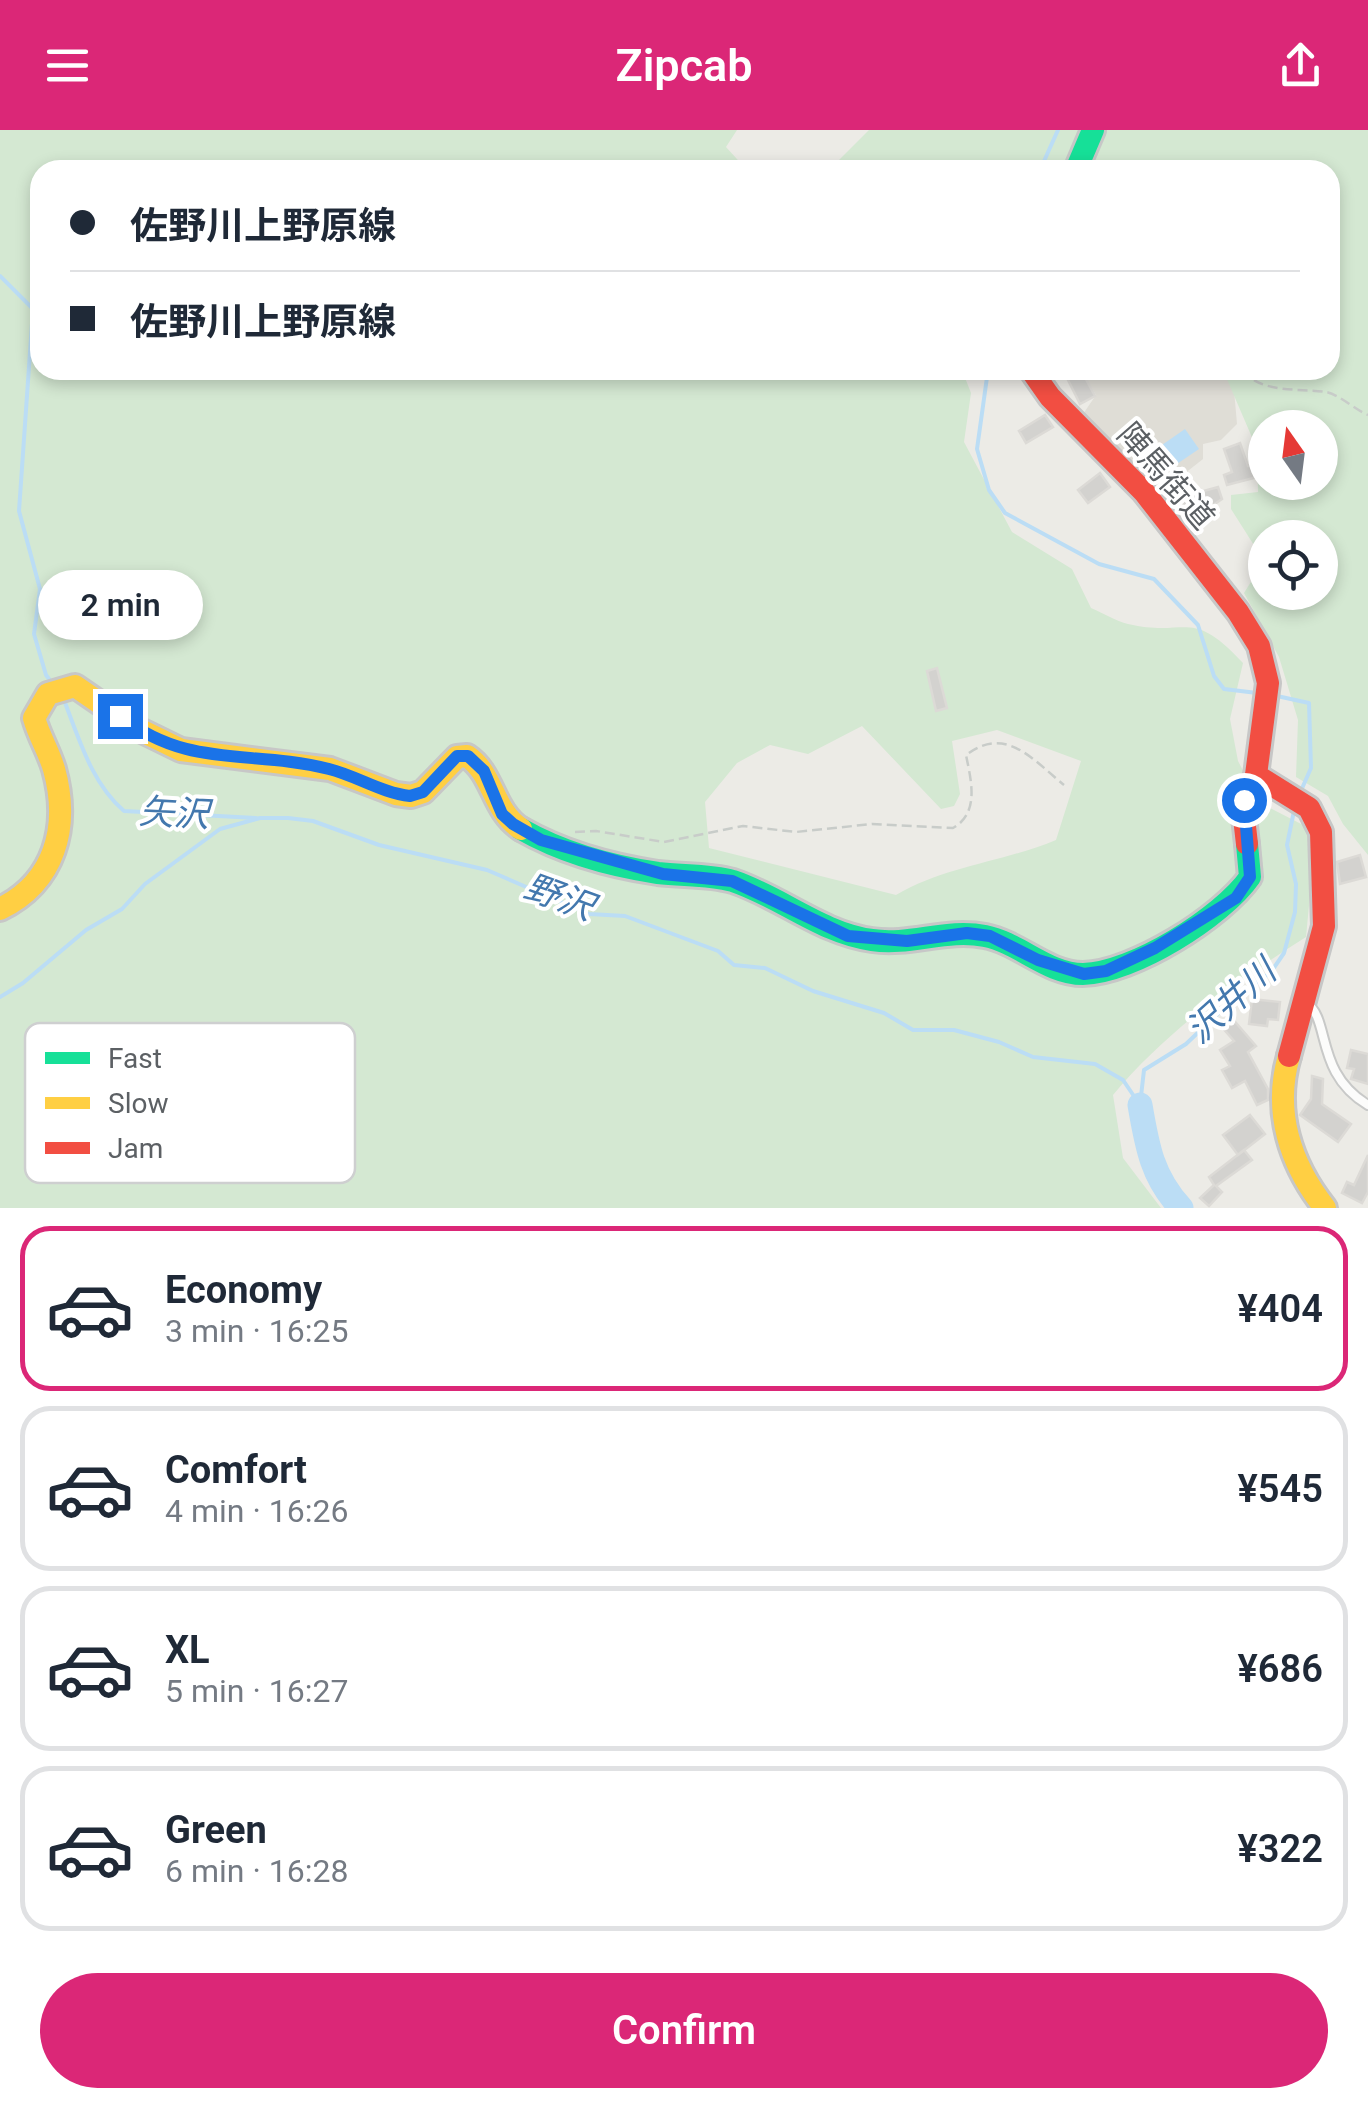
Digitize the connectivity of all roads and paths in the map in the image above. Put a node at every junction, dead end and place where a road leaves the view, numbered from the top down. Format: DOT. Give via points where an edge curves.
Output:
graph roads {
  1 [pos="1093,130"];
  2 [pos="1080,160"];
  3 [pos="1038,380"];
  4 [pos="1254,380"];
  5 [pos="1368,414"];
  6 [pos="1256,775"];
  7 [pos="1064,785"];
  8 [pos="570,832"];
  9 [pos="0,908"];
  10 [pos="1303,1002"];
  11 [pos="1368,1105"];
  12 [pos="1325,1208"];
  1 -- 2 [label="main road"];
  3 -- 6 [label="main road, 陣馬街道" via="1144,492 1259,646 1266,694"];
  4 -- 5 [label="path" via="1291,392 1329,392"];
  6 -- 9 [label="main road, 陣馬街道" via="1243,810 1250,877 1236,898 1155,948 1084,974 990,936 848,936 732,881 648,870 541,840 502,814 484,771 468,756 457,756 423,792 396,794 330,769 182,750 136,728 87,692 56,690 34,718 59,792 60,830 45,877 25,898"];
  6 -- 10 [label="main road" via="1309,808 1321,832 1325,907"];
  7 -- 8 [label="path" via="1016,747 998,742 980,744 966,756 972,805 953,828 872,824 796,832 744,826 664,842"];
  10 -- 11 [label="lane" via="1316,1014 1336,1078"];
  10 -- 12 [label="main road" via="1283,1076 1283,1120 1301,1176"];
}
